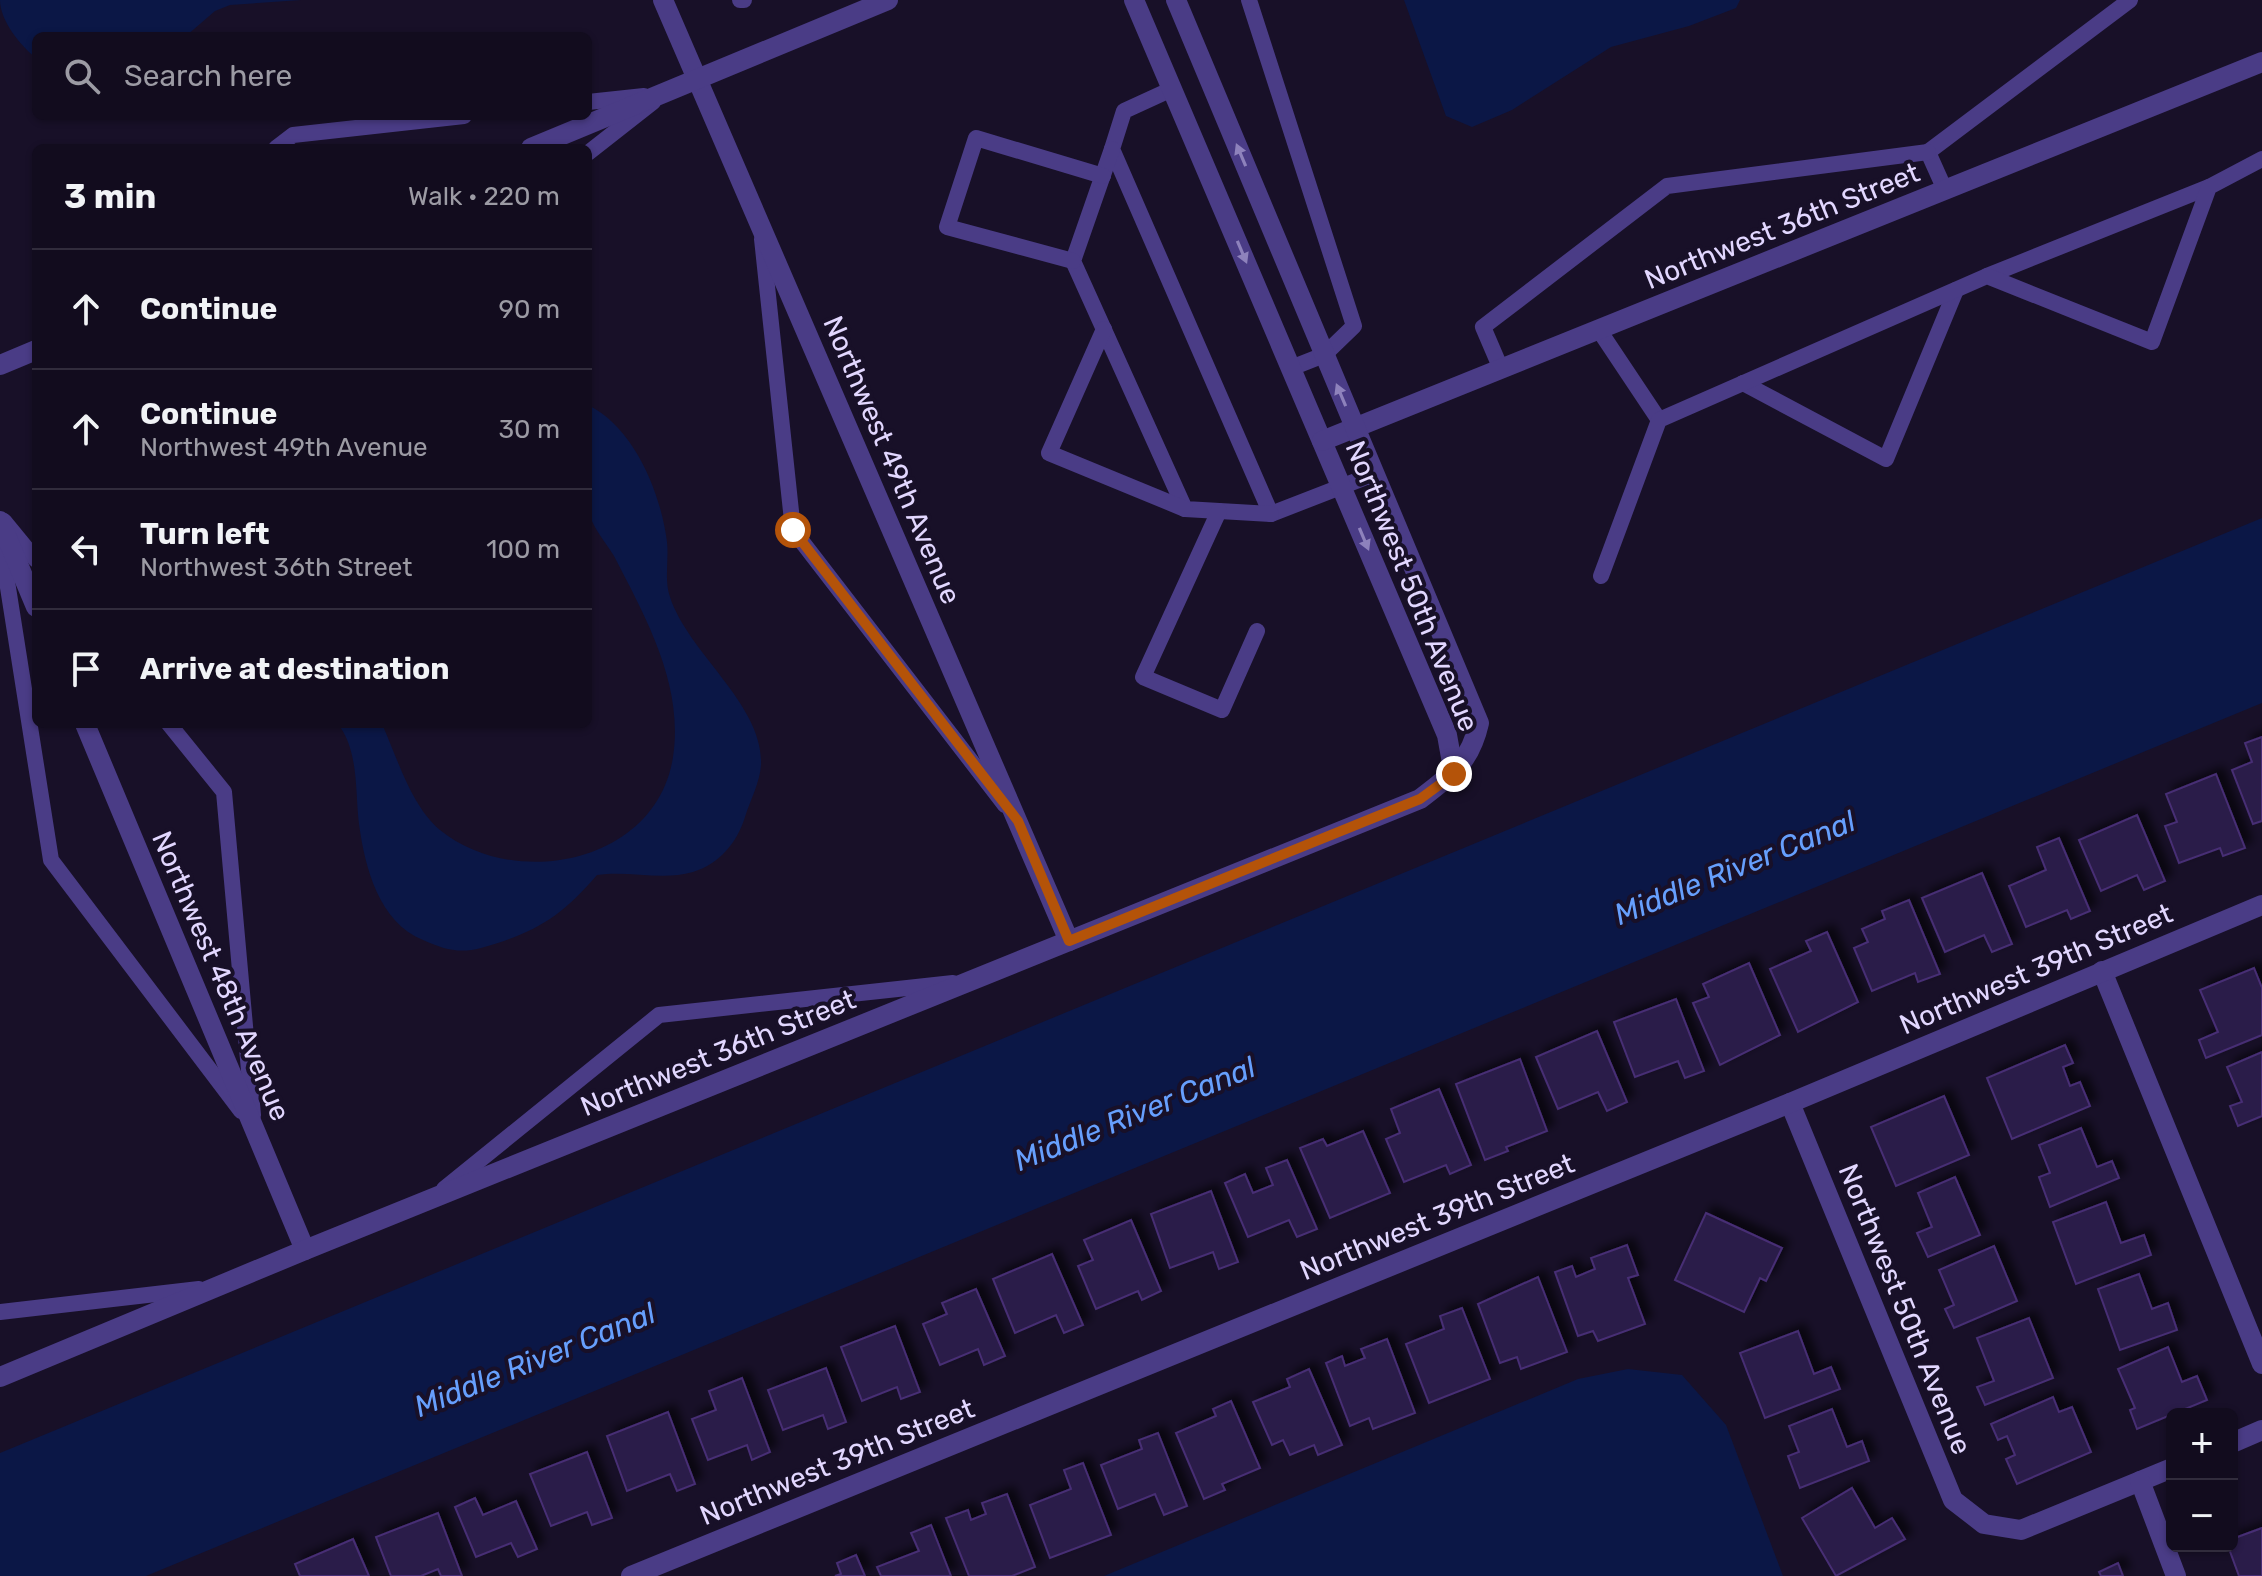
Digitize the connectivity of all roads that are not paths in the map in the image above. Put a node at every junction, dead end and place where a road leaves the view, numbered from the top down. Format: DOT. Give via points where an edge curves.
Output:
graph roads {
  1 [pos="663,0"];
  2 [pos="888,0"];
  3 [pos="1134,0"];
  4 [pos="1176,0"];
  5 [pos="1249,0"];
  6 [pos="2130,0"];
  7 [pos="2261,64"];
  8 [pos="698,80"];
  9 [pos="1172,89"];
  10 [pos="662,94"];
  11 [pos="592,102"];
  12 [pos="428,120"];
  13 [pos="281,144"];
  14 [pos="541,144"];
  15 [pos="1112,149"];
  16 [pos="592,150"];
  17 [pos="1928,152"];
  18 [pos="2262,159"];
  19 [pos="1103,176"];
  20 [pos="2209,187"];
  21 [pos="1945,190"];
  22 [pos="761,225"];
  23 [pos="1073,261"];
  24 [pos="1987,276"];
  25 [pos="1956,290"];
  26 [pos="1104,329"];
  27 [pos="1599,330"];
  28 [pos="32,342"];
  29 [pos="32,352"];
  30 [pos="1324,355"];
  31 [pos="32,360"];
  32 [pos="4,363"];
  33 [pos="1291,368"];
  34 [pos="1501,369"];
  35 [pos="1743,383"];
  36 [pos="1659,420"];
  37 [pos="1355,428"];
  38 [pos="1322,441"];
  39 [pos="1374,474"];
  40 [pos="1342,488"];
  41 [pos="1185,509"];
  42 [pos="1219,511"];
  43 [pos="1271,514"];
  44 [pos="0,518"];
  45 [pos="0,537"];
  46 [pos="32,555"];
  47 [pos="1601,576"];
  48 [pos="32,597"];
  49 [pos="1257,631"];
  50 [pos="87,728"];
  51 [pos="172,728"];
  52 [pos="1454,774"];
  53 [pos="1018,821"];
  54 [pos="2262,905"];
  55 [pos="1069,941"];
  56 [pos="2102,971"];
  57 [pos="971,981"];
  58 [pos="1790,1103"];
  59 [pos="254,1128"];
  60 [pos="431,1199"];
  61 [pos="305,1250"];
  62 [pos="217,1287"];
  63 [pos="0,1312"];
  64 [pos="2262,1364"];
  65 [pos="0,1377"];
  66 [pos="2262,1430"];
  67 [pos="2238,1440"];
  68 [pos="2166,1470"];
  69 [pos="2140,1481"];
  70 [pos="631,1576"];
  71 [pos="2176,1576"];
  1 -- 8 [label="street, Northwest 49th Avenue"];
  2 -- 8 [label="street"];
  3 -- 9 [label="street, Northwest 50th Avenue"];
  30 -- 4 [label="street, Northwest 50th Avenue, one-way"];
  5 -- 30 [label="lane" via="1354,326"];
  6 -- 17 [label="lane"];
  7 -- 21 [label="street, Northwest 36th Street"];
  8 -- 10 [label="street"];
  8 -- 22 [label="street, Northwest 49th Avenue"];
  9 -- 15 [label="lane" via="1124,111"];
  9 -- 33 [label="street, Northwest 50th Avenue, one-way"];
  10 -- 11 [label="lane"];
  10 -- 14 [label="street"];
  10 -- 16 [label="lane"];
  12 -- 13 [label="lane" via="293,135"];
  15 -- 19 [label="lane"];
  15 -- 43 [label="lane"];
  17 -- 21 [label="lane"];
  17 -- 34 [label="lane" via="1667,186 1483,327"];
  18 -- 20 [label="lane"];
  19 -- 23 [label="lane"];
  19 -- 23 [label="lane" via="976,138 947,227"];
  20 -- 24 [label="lane"];
  20 -- 24 [label="lane" via="2152,342"];
  21 -- 27 [label="street, Northwest 36th Street"];
  22 -- 53 [label="street, Northwest 49th Avenue"];
  22 -- 53 [label="lane" via="793,530"];
  23 -- 26 [label="lane"];
  24 -- 25 [label="lane"];
  25 -- 35 [label="lane"];
  25 -- 35 [label="lane" via="1886,459"];
  26 -- 41 [label="lane"];
  26 -- 41 [label="lane" via="1049,453"];
  27 -- 34 [label="street, Northwest 36th Street"];
  27 -- 36 [label="lane"];
  28 -- 32 [label="lane"];
  29 -- 32 [label="street"];
  30 -- 33 [label="lane"];
  37 -- 30 [label="street, Northwest 50th Avenue, one-way"];
  31 -- 32 [label="lane"];
  33 -- 38 [label="street, Northwest 50th Avenue"];
  34 -- 37 [label="street, Northwest 36th Street"];
  35 -- 36 [label="lane"];
  36 -- 47 [label="lane"];
  37 -- 38 [label="street, Northwest 36th Street"];
  37 -- 39 [label="street, Northwest 50th Avenue"];
  38 -- 40 [label="street, Northwest 50th Avenue"];
  39 -- 40 [label="lane"];
  39 -- 52 [label="street, Northwest 50th Avenue" via="1479,723 1473,748"];
  40 -- 43 [label="lane"];
  40 -- 52 [label="street, Northwest 50th Avenue, one-way" via="1447,735"];
  41 -- 42 [label="lane"];
  42 -- 43 [label="lane"];
  42 -- 49 [label="lane" via="1143,677 1222,710"];
  44 -- 46 [label="lane"];
  44 -- 48 [label="street"];
  45 -- 59 [label="lane" via="51,860"];
  50 -- 59 [label="street, Northwest 48th Avenue"];
  51 -- 59 [label="lane" via="224,792"];
  52 -- 55 [label="street, Northwest 36th Street" via="1420,799"];
  53 -- 55 [label="street, Northwest 49th Avenue"];
  54 -- 56 [label="street, Northwest 39th Street"];
  55 -- 57 [label="street, Northwest 36th Street"];
  56 -- 58 [label="street, Northwest 39th Street"];
  56 -- 64 [label="street"];
  57 -- 60 [label="street, Northwest 36th Street"];
  57 -- 60 [label="lane" via="659,1015"];
  58 -- 69 [label="street, Northwest 50th Avenue" via="1953,1500 1984,1524 2021,1530"];
  58 -- 70 [label="street, Northwest 39th Street"];
  59 -- 61 [label="street, Northwest 48th Avenue"];
  60 -- 61 [label="street, Northwest 36th Street"];
  61 -- 62 [label="street, Northwest 36th Street"];
  62 -- 63 [label="lane"];
  62 -- 65 [label="street, Northwest 36th Street"];
  66 -- 67 [label="street"];
  68 -- 69 [label="street"];
  69 -- 71 [label="street"];
}
